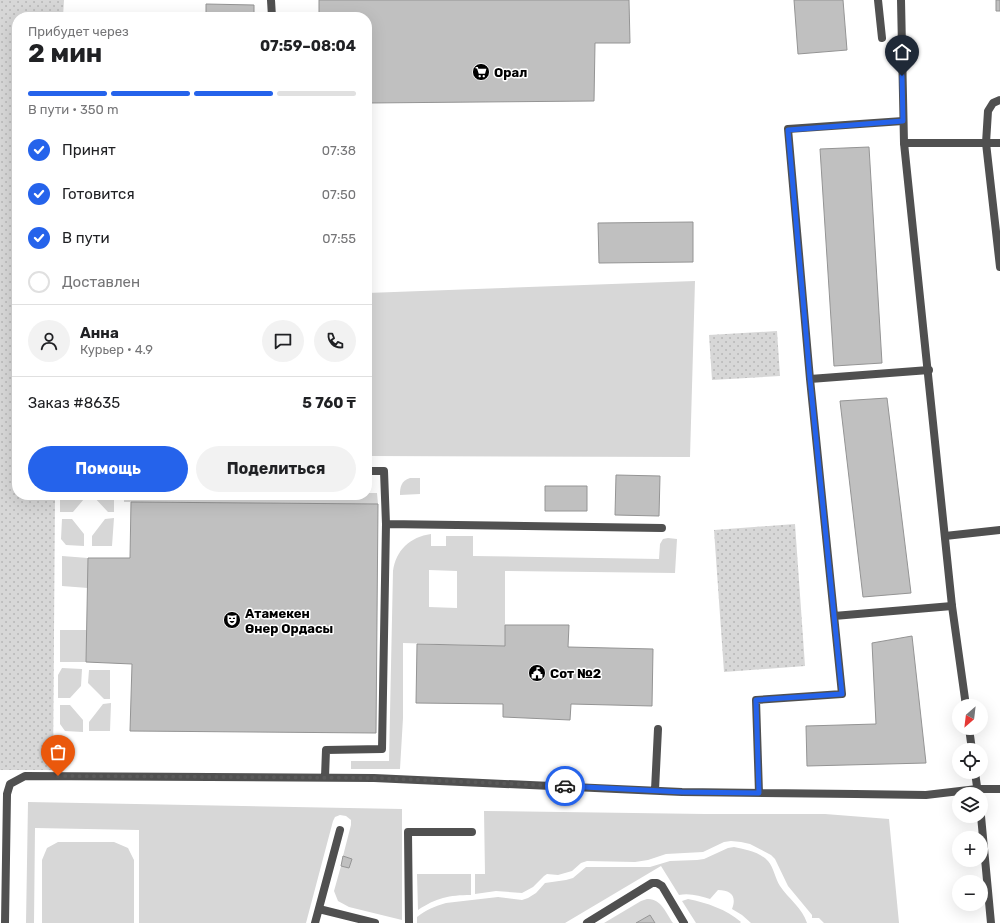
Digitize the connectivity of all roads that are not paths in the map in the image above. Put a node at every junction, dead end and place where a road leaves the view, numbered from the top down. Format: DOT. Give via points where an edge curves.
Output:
graph roads {
  1 [pos="271,0"];
  2 [pos="878,0"];
  3 [pos="901,0"];
  4 [pos="272,12"];
  5 [pos="882,38"];
  6 [pos="1000,100"];
  7 [pos="903,121"];
  8 [pos="904,143"];
  9 [pos="986,143"];
  10 [pos="1000,143"];
  11 [pos="1000,267"];
  12 [pos="929,370"];
  13 [pos="810,379"];
  14 [pos="372,471"];
  15 [pos="386,524"];
  16 [pos="662,528"];
  17 [pos="1000,530"];
  18 [pos="945,536"];
  19 [pos="952,606"];
  20 [pos="834,616"];
  21 [pos="965,699"];
  22 [pos="658,729"];
  23 [pos="326,777"];
  24 [pos="1000,789"];
  25 [pos="655,790"];
  26 [pos="988,791"];
  27 [pos="759,793"];
  28 [pos="952,793"];
  29 [pos="982,823"];
  30 [pos="340,830"];
  31 [pos="472,832"];
  32 [pos="318,909"];
  33 [pos="5,923"];
  34 [pos="315,923"];
  35 [pos="375,923"];
  36 [pos="409,923"];
  37 [pos="586,923"];
  38 [pos="684,923"];
  39 [pos="991,923"];
  1 -- 4 [label="street"];
  2 -- 5 [label="street"];
  3 -- 7 [label="street"];
  6 -- 9 [label="street" via="988,111"];
  7 -- 8 [label="street"];
  7 -- 13 [label="street" via="788,130"];
  8 -- 9 [label="street"];
  8 -- 12 [label="street"];
  9 -- 10 [label="street"];
  9 -- 11 [label="street"];
  12 -- 13 [label="street"];
  12 -- 18 [label="street"];
  13 -- 20 [label="street"];
  14 -- 15 [label="street" via="384,471"];
  15 -- 16 [label="street"];
  15 -- 23 [label="street" via="382,749 326,750"];
  17 -- 18 [label="street"];
  18 -- 19 [label="street"];
  19 -- 20 [label="street"];
  19 -- 21 [label="street"];
  20 -- 27 [label="street" via="842,694 756,700"];
  22 -- 25 [label="street"];
  23 -- 25 [label="street"];
  23 -- 33 [label="street" via="25,776 10,784 7,794"];
  24 -- 26 [label="street"];
  25 -- 27 [label="street"];
  27 -- 28 [label="street"];
  29 -- 39 [label="street"];
  30 -- 32 [label="street"];
  31 -- 36 [label="street" via="408,832"];
  32 -- 34 [label="street"];
  32 -- 35 [label="street"];
  37 -- 38 [label="street" via="652,883 657,883 662,886"];
}
